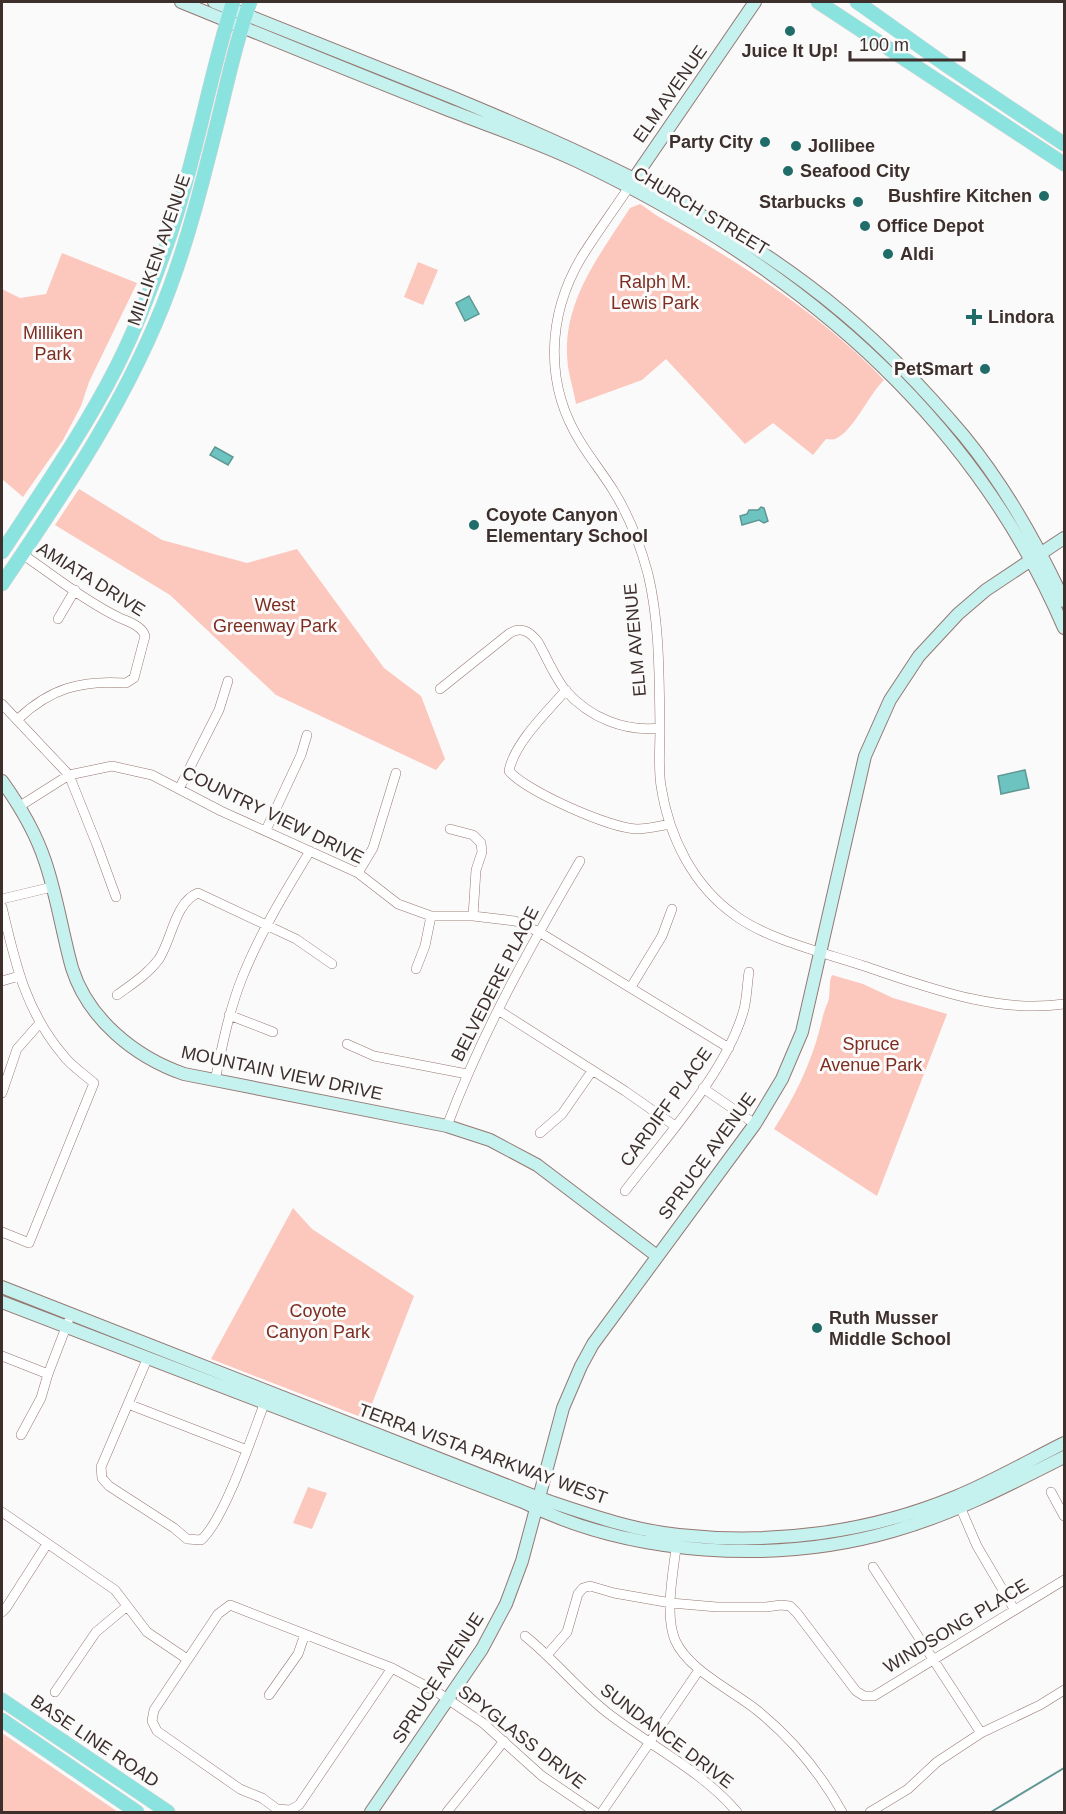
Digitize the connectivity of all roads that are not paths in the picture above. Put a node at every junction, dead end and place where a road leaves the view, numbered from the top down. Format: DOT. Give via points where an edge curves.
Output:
graph roads {
  1 [pos="181,2"];
  2 [pos="214,2"];
  3 [pos="755,2"];
  4 [pos="818,2"];
  5 [pos="857,2"];
  6 [pos="230,10"];
  7 [pos="246,14"];
  8 [pos="1065,144"];
  9 [pos="1065,165"];
  10 [pos="632,182"];
  11 [pos="1065,538"];
  12 [pos="2,552"];
  13 [pos="22,554"];
  14 [pos="1037,558"];
  15 [pos="2,584"];
  16 [pos="75,590"];
  17 [pos="1065,601"];
  18 [pos="58,619"];
  19 [pos="1065,628"];
  20 [pos="228,681"];
  21 [pos="441,689"];
  22 [pos="566,690"];
  23 [pos="2,704"];
  24 [pos="18,719"];
  25 [pos="660,728"];
  26 [pos="307,735"];
  27 [pos="396,772"];
  28 [pos="69,776"];
  29 [pos="2,781"];
  30 [pos="179,789"];
  31 [pos="21,806"];
  32 [pos="669,824"];
  33 [pos="450,829"];
  34 [pos="266,830"];
  35 [pos="310,851"];
  36 [pos="580,861"];
  37 [pos="358,873"];
  38 [pos="52,887"];
  39 [pos="116,897"];
  40 [pos="2,899"];
  41 [pos="2,907"];
  42 [pos="672,909"];
  43 [pos="431,916"];
  44 [pos="473,916"];
  45 [pos="267,924"];
  46 [pos="539,932"];
  47 [pos="820,952"];
  48 [pos="332,964"];
  49 [pos="416,969"];
  50 [pos="749,972"];
  51 [pos="19,976"];
  52 [pos="2,981"];
  53 [pos="631,987"];
  54 [pos="117,995"];
  55 [pos="1065,1004"];
  56 [pos="498,1010"];
  57 [pos="229,1015"];
  58 [pos="39,1024"];
  59 [pos="273,1032"];
  60 [pos="347,1044"];
  61 [pos="729,1048"];
  62 [pos="592,1071"];
  63 [pos="467,1074"];
  64 [pos="215,1081"];
  65 [pos="704,1088"];
  66 [pos="2,1093"];
  67 [pos="755,1125"];
  68 [pos="447,1126"];
  69 [pos="675,1126"];
  70 [pos="540,1133"];
  71 [pos="625,1191"];
  72 [pos="2,1232"];
  73 [pos="657,1256"];
  74 [pos="2,1287"];
  75 [pos="2,1302"];
  76 [pos="71,1315"];
  77 [pos="66,1327"];
  78 [pos="2,1356"];
  79 [pos="148,1357"];
  80 [pos="48,1374"];
  81 [pos="267,1397"];
  82 [pos="128,1404"];
  83 [pos="21,1435"];
  84 [pos="1065,1443"];
  85 [pos="247,1450"];
  86 [pos="1065,1457"];
  87 [pos="1051,1492"];
  88 [pos="958,1502"];
  89 [pos="537,1503"];
  90 [pos="2,1512"];
  91 [pos="1065,1516"];
  92 [pos="677,1540"];
  93 [pos="47,1544"];
  94 [pos="873,1567"];
  95 [pos="1065,1580"];
  96 [pos="671,1603"];
  97 [pos="126,1607"];
  98 [pos="1014,1609"];
  99 [pos="2,1612"];
  100 [pos="305,1634"];
  101 [pos="525,1636"];
  102 [pos="548,1654"];
  103 [pos="187,1659"];
  104 [pos="934,1659"];
  105 [pos="392,1668"];
  106 [pos="699,1670"];
  107 [pos="1065,1690"];
  108 [pos="55,1692"];
  109 [pos="269,1695"];
  110 [pos="448,1699"];
  111 [pos="2,1700"];
  112 [pos="2,1720"];
  113 [pos="981,1733"];
  114 [pos="504,1741"];
  115 [pos="650,1743"];
  116 [pos="137,1812"];
  117 [pos="168,1812"];
  118 [pos="371,1812"];
  119 [pos="447,1812"];
  120 [pos="595,1812"];
  121 [pos="602,1812"];
  122 [pos="737,1812"];
  123 [pos="842,1812"];
  124 [pos="870,1812"];
  1 -- 6 [label="street, CHURCH STREET"];
  2 -- 6 [label="street, CHURCH STREET"];
  3 -- 10 [label="street, ELM AVENUE"];
  4 -- 9 [label="main road"];
  5 -- 8 [label="main road"];
  6 -- 7 [label="street, CHURCH STREET"];
  6 -- 12 [label="main road, MILLIKEN AVENUE" via="174,223 136,324 78,436"];
  7 -- 10 [label="street, CHURCH STREET"];
  7 -- 13 [label="main road, MILLIKEN AVENUE" via="202,184 170,287 102,430"];
  10 -- 14 [label="street, CHURCH STREET" via="785,284 901,375"];
  10 -- 25 [label="street, ELM AVENUE" via="568,284 553,346 556,381 569,421 613,488 642,548 653,597"];
  11 -- 14 [label="street, SPRUCE AVENUE"];
  13 -- 15 [label="main road, MILLIKEN AVENUE"];
  13 -- 16 [label="street, AMIATA DRIVE"];
  14 -- 17 [label="street, CHURCH STREET"];
  14 -- 19 [label="street, CHURCH STREET"];
  14 -- 47 [label="street, SPRUCE AVENUE" via="986,590 958,614 919,656 890,700 865,756"];
  16 -- 18 [label="street"];
  16 -- 24 [label="street, AMIATA DRIVE" via="143,631 134,678 126,683 70,686 44,698"];
  20 -- 30 [label="street" via="219,710"];
  21 -- 22 [label="street" via="518,629 532,634"];
  22 -- 25 [label="street" via="600,718 634,728"];
  22 -- 32 [label="street" via="519,749 509,771 529,786 597,820 637,829"];
  23 -- 24 [label="street"];
  24 -- 28 [label="street"];
  25 -- 32 [label="street, ELM AVENUE" via="660,784"];
  26 -- 34 [label="street"];
  27 -- 37 [label="street" via="373,848"];
  28 -- 30 [label="street, COUNTRY VIEW DRIVE" via="112,766 152,775"];
  28 -- 31 [label="street, COUNTRY VIEW DRIVE"];
  28 -- 39 [label="street"];
  29 -- 31 [label="street, MOUNTAIN VIEW DRIVE"];
  30 -- 34 [label="street, COUNTRY VIEW DRIVE"];
  31 -- 38 [label="street, MOUNTAIN VIEW DRIVE" via="35,833"];
  32 -- 47 [label="street, ELM AVENUE" via="696,876 736,917 761,931"];
  33 -- 44 [label="street" via="473,835 481,843"];
  34 -- 35 [label="street, COUNTRY VIEW DRIVE"];
  35 -- 37 [label="street, COUNTRY VIEW DRIVE"];
  35 -- 45 [label="street"];
  36 -- 46 [label="street, BELVEDERE PLACE"];
  37 -- 43 [label="street, COUNTRY VIEW DRIVE" via="398,904"];
  38 -- 40 [label="street"];
  38 -- 64 [label="street, MOUNTAIN VIEW DRIVE" via="73,970 97,1015 148,1058 166,1068"];
  41 -- 51 [label="street"];
  42 -- 53 [label="street" via="662,936"];
  43 -- 44 [label="street, COUNTRY VIEW DRIVE"];
  43 -- 49 [label="street"];
  44 -- 46 [label="street, COUNTRY VIEW DRIVE" via="515,921"];
  45 -- 48 [label="street"];
  45 -- 54 [label="street" via="204,895 190,896 184,901 160,957"];
  45 -- 57 [label="street"];
  46 -- 53 [label="street, COUNTRY VIEW DRIVE"];
  46 -- 56 [label="street, BELVEDERE PLACE"];
  47 -- 55 [label="street, ELM AVENUE" via="982,1002"];
  47 -- 67 [label="street, SPRUCE AVENUE" via="795,1051"];
  50 -- 61 [label="street, CARDIFF PLACE" via="744,1009"];
  51 -- 52 [label="street"];
  51 -- 58 [label="street"];
  53 -- 61 [label="street, COUNTRY VIEW DRIVE"];
  56 -- 62 [label="street"];
  56 -- 63 [label="street, BELVEDERE PLACE"];
  57 -- 59 [label="street"];
  57 -- 64 [label="street"];
  58 -- 66 [label="street" via="17,1049"];
  58 -- 72 [label="street" via="64,1057 94,1083 29,1242"];
  60 -- 63 [label="street" via="374,1056"];
  61 -- 65 [label="street, CARDIFF PLACE"];
  62 -- 69 [label="street"];
  62 -- 70 [label="street" via="562,1114"];
  63 -- 68 [label="street, BELVEDERE PLACE"];
  64 -- 68 [label="street, MOUNTAIN VIEW DRIVE"];
  65 -- 67 [label="street"];
  65 -- 69 [label="street, CARDIFF PLACE"];
  67 -- 73 [label="street, SPRUCE AVENUE"];
  68 -- 73 [label="street, MOUNTAIN VIEW DRIVE" via="490,1140 537,1165"];
  69 -- 71 [label="street, CARDIFF PLACE"];
  73 -- 89 [label="street, SPRUCE AVENUE" via="581,1366 563,1408"];
  74 -- 76 [label="street, TERRA VISTA PARKWAY WEST"];
  75 -- 77 [label="street, TERRA VISTA PARKWAY WEST"];
  76 -- 77 [label="street"];
  76 -- 81 [label="street, TERRA VISTA PARKWAY WEST"];
  77 -- 79 [label="street, TERRA VISTA PARKWAY WEST"];
  77 -- 80 [label="street"];
  78 -- 80 [label="street"];
  79 -- 81 [label="street, TERRA VISTA PARKWAY WEST"];
  79 -- 82 [label="street"];
  80 -- 83 [label="street"];
  81 -- 85 [label="street"];
  81 -- 89 [label="street, TERRA VISTA PARKWAY WEST"];
  82 -- 85 [label="street"];
  82 -- 85 [label="street" via="101,1467 102,1478 187,1539 201,1540 208,1534"];
  84 -- 88 [label="street, TERRA VISTA PARKWAY WEST"];
  86 -- 88 [label="street, TERRA VISTA PARKWAY WEST" via="990,1494"];
  87 -- 91 [label="street"];
  88 -- 92 [label="street, TERRA VISTA PARKWAY WEST" via="826,1533"];
  88 -- 98 [label="street" via="977,1546"];
  89 -- 92 [label="street, TERRA VISTA PARKWAY WEST" via="612,1534"];
  89 -- 110 [label="street, SPRUCE AVENUE" via="506,1604"];
  90 -- 93 [label="street"];
  92 -- 96 [label="street"];
  93 -- 97 [label="street" via="115,1590"];
  93 -- 99 [label="street"];
  94 -- 104 [label="street"];
  95 -- 98 [label="street, WINDSONG PLACE"];
  96 -- 102 [label="street" via="590,1586 583,1588 567,1632"];
  96 -- 104 [label="street, WINDSONG PLACE" via="790,1606 856,1692 864,1696 873,1696"];
  96 -- 106 [label="street" via="670,1622 675,1640"];
  97 -- 103 [label="street" via="147,1632"];
  97 -- 108 [label="street" via="96,1632"];
  98 -- 104 [label="street, WINDSONG PLACE"];
  100 -- 103 [label="street, SPYGLASS DRIVE" via="230,1605 218,1614"];
  100 -- 105 [label="street, SPYGLASS DRIVE"];
  100 -- 109 [label="street" via="298,1654"];
  101 -- 102 [label="street, SUNDANCE DRIVE"];
  102 -- 115 [label="street, SUNDANCE DRIVE" via="594,1702"];
  103 -- 105 [label="street" via="154,1710 152,1721 157,1731 240,1789 277,1809 290,1810 299,1805"];
  104 -- 113 [label="street"];
  105 -- 110 [label="street, SPYGLASS DRIVE"];
  106 -- 115 [label="street"];
  106 -- 123 [label="street" via="759,1712 798,1750"];
  107 -- 113 [label="street"];
  110 -- 114 [label="street, SPYGLASS DRIVE"];
  110 -- 118 [label="street, SPRUCE AVENUE"];
  111 -- 117 [label="main road, BASE LINE ROAD"];
  112 -- 116 [label="main road, BASE LINE ROAD"];
  113 -- 124 [label="street" via="937,1762 908,1789"];
  114 -- 119 [label="street"];
  114 -- 120 [label="street, SPYGLASS DRIVE" via="542,1776"];
  115 -- 121 [label="street"];
  115 -- 122 [label="street, SUNDANCE DRIVE" via="704,1779"];
}
